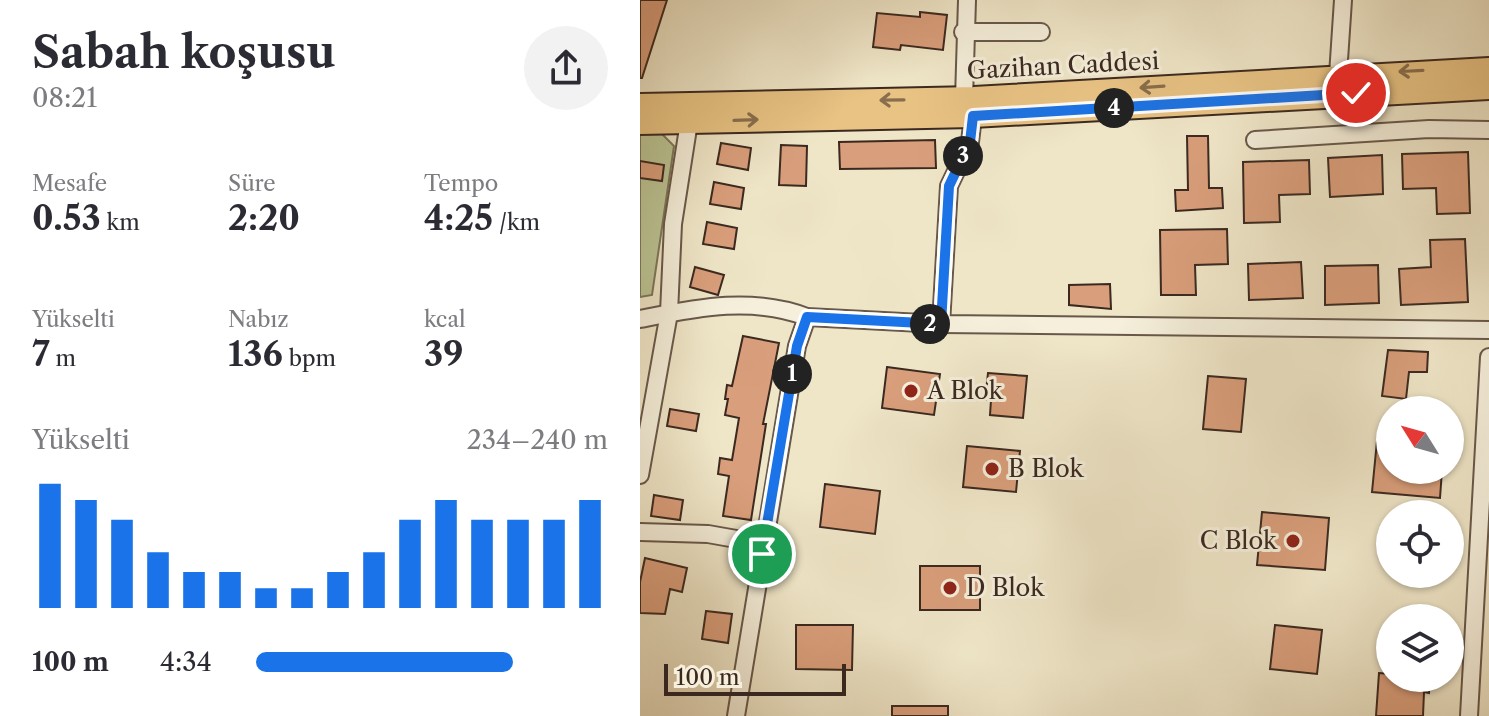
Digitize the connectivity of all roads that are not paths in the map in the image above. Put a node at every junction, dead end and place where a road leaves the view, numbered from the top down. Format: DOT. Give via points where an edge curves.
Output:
graph roads {
  1 [pos="967,0"];
  2 [pos="1343,0"];
  3 [pos="963,32"];
  4 [pos="1041,32"];
  5 [pos="1489,69"];
  6 [pos="1338,75"];
  7 [pos="1489,88"];
  8 [pos="640,105"];
  9 [pos="968,107"];
  10 [pos="689,122"];
  11 [pos="640,123"];
  12 [pos="1489,130"];
  13 [pos="1255,140"];
  14 [pos="669,313"];
  15 [pos="807,317"];
  16 [pos="640,319"];
  17 [pos="941,324"];
  18 [pos="1489,330"];
  19 [pos="1489,357"];
  20 [pos="640,475"];
  21 [pos="640,532"];
  22 [pos="764,544"];
  23 [pos="1482,612"];
  24 [pos="736,716"];
  25 [pos="1469,716"];
  1 -- 3 [label="street"];
  2 -- 6 [label="street"];
  3 -- 4 [label="street"];
  3 -- 9 [label="street"];
  5 -- 6 [label="main road, Gazihan Caddesi, one-way"];
  6 -- 9 [label="main road, Gazihan Caddesi, one-way"];
  7 -- 9 [label="main road, Gazihan Caddesi"];
  9 -- 8 [label="main road, Gazihan Caddesi, one-way"];
  10 -- 9 [label="main road, Gazihan Caddesi, one-way"];
  9 -- 17 [label="street" via="970,142 949,186"];
  10 -- 11 [label="main road, Gazihan Caddesi"];
  10 -- 14 [label="street" via="673,224"];
  12 -- 13 [label="street"];
  14 -- 15 [label="street" via="751,304"];
  14 -- 16 [label="street"];
  14 -- 20 [label="street"];
  15 -- 17 [label="street"];
  15 -- 22 [label="street" via="797,346"];
  17 -- 18 [label="street"];
  19 -- 23 [label="street"];
  21 -- 22 [label="street" via="708,534"];
  22 -- 24 [label="street"];
  23 -- 25 [label="street"];
}
